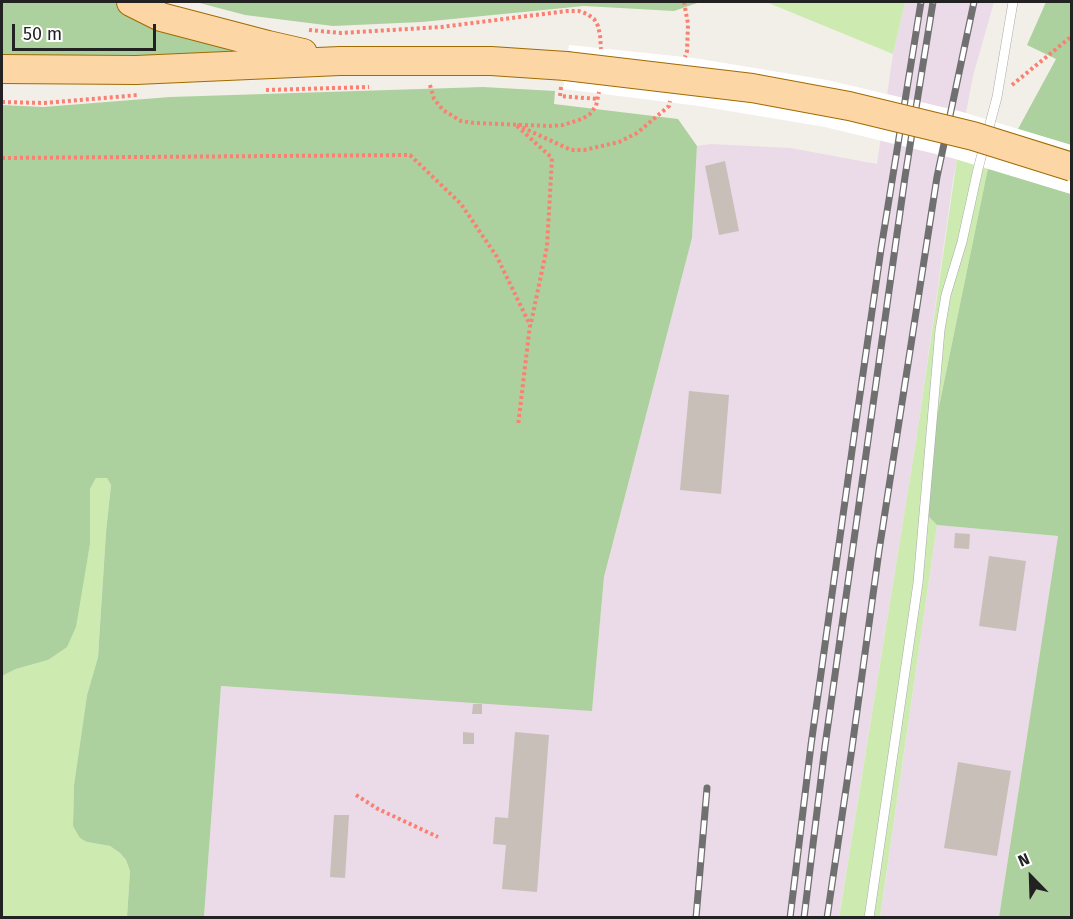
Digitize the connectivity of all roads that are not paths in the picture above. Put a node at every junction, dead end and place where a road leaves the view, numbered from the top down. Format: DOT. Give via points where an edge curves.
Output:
graph roads {
  1 [pos="131,2"];
  2 [pos="1013,2"];
  3 [pos="340,61"];
  4 [pos="2,69"];
  5 [pos="1071,167"];
  6 [pos="869,918"];
  1 -- 3 [label="main road" via="161,17"];
  2 -- 6 [label="lane" via="997,97 939,330 918,583"];
  3 -- 4 [label="main road" via="136,70"];
  3 -- 5 [label="main road, bridge" via="491,61 752,88 973,136"];
}
